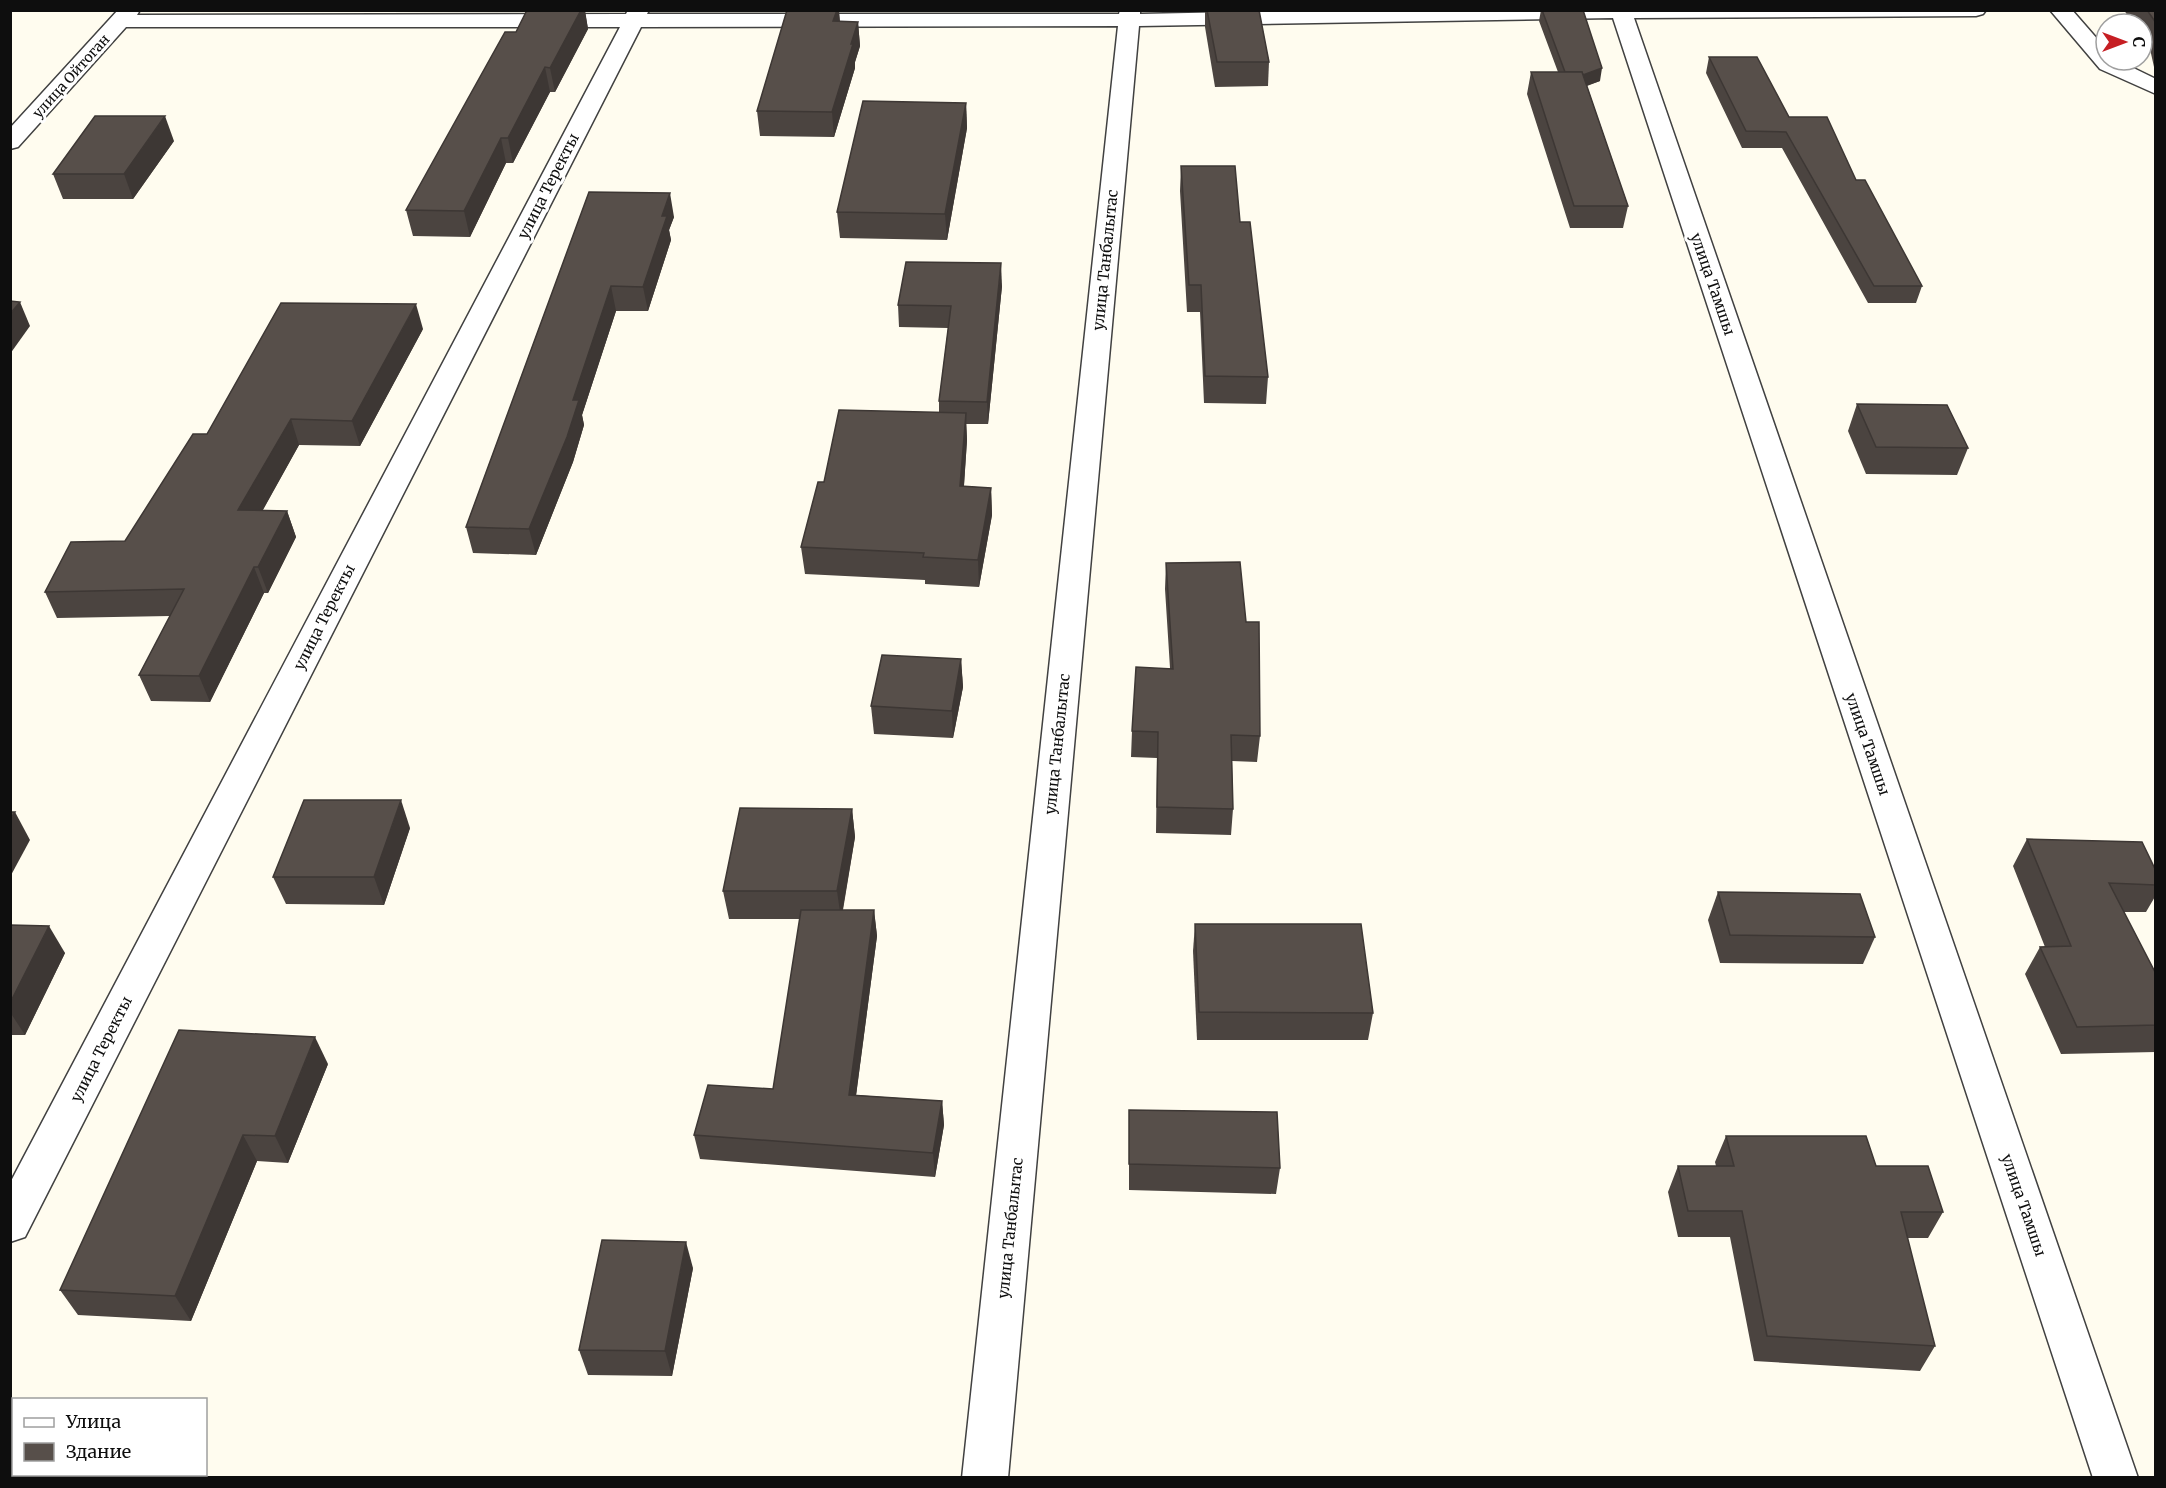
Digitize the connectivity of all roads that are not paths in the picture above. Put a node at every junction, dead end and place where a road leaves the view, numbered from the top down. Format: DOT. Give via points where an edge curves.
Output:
graph roads {
  1 [pos="1977,10"];
  2 [pos="2060,10"];
  3 [pos="1621,11"];
  4 [pos="637,15"];
  5 [pos="1129,15"];
  6 [pos="126,16"];
  7 [pos="2156,88"];
  8 [pos="10,142"];
  9 [pos="10,1224"];
  10 [pos="986,1478"];
  11 [pos="2116,1478"];
  1 -- 3 [label="street"];
  2 -- 7 [label="street" via="2108,64"];
  3 -- 5 [label="street"];
  3 -- 11 [label="street, улица Тамшы"];
  4 -- 5 [label="street"];
  4 -- 6 [label="street"];
  4 -- 9 [label="street, улица Теректы"];
  5 -- 10 [label="street, улица Танбалытас"];
  6 -- 8 [label="street, улица Ойтоган"];
}
